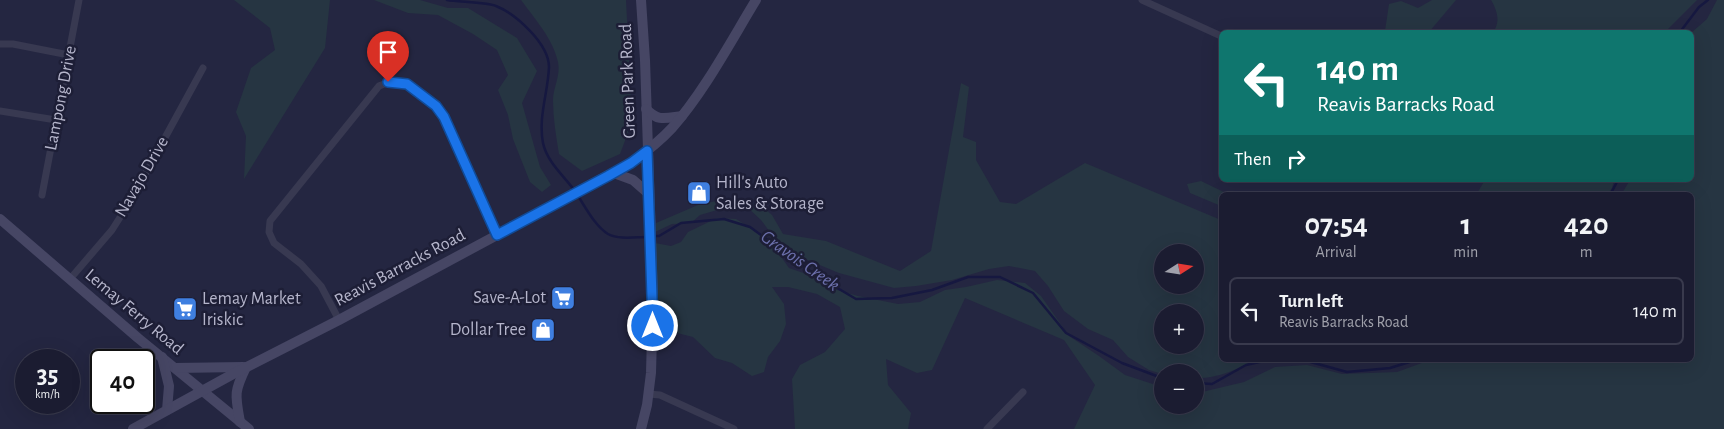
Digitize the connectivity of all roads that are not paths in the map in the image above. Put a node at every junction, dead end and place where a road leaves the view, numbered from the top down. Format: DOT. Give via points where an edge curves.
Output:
graph roads {
  1 [pos="79,0"];
  2 [pos="641,0"];
  3 [pos="756,0"];
  4 [pos="1142,0"];
  5 [pos="1219,35"];
  6 [pos="0,44"];
  7 [pos="69,55"];
  8 [pos="204,68"];
  9 [pos="646,109"];
  10 [pos="0,111"];
  11 [pos="682,116"];
  12 [pos="56,120"];
  13 [pos="647,151"];
  14 [pos="611,174"];
  15 [pos="649,194"];
  16 [pos="42,195"];
  17 [pos="0,219"];
  18 [pos="497,235"];
  19 [pos="70,279"];
  20 [pos="339,320"];
  21 [pos="162,357"];
  22 [pos="246,367"];
  23 [pos="175,368"];
  24 [pos="202,391"];
  25 [pos="1023,392"];
  26 [pos="649,394"];
  27 [pos="167,410"];
  28 [pos="240,422"];
  29 [pos="133,429"];
  30 [pos="249,429"];
  31 [pos="642,429"];
  32 [pos="734,429"];
  33 [pos="987,429"];
  1 -- 7 [label="street, Lampong Drive"];
  2 -- 9 [label="main road, Green Park Road"];
  3 -- 11 [label="main road, Reavis Barracks Road"];
  4 -- 5 [label="street"];
  6 -- 7 [label="street"];
  7 -- 12 [label="street, Lampong Drive"];
  8 -- 19 [label="street, Navajo Drive" via="112,230"];
  9 -- 11 [label="main road" via="652,116 660,118"];
  9 -- 13 [label="main road, Green Park Road"];
  10 -- 12 [label="street"];
  11 -- 13 [label="main road, Reavis Barracks Road"];
  12 -- 16 [label="street, Lampong Drive"];
  13 -- 14 [label="main road, Reavis Barracks Road"];
  13 -- 15 [label="main road, Green Park Road"];
  14 -- 15 [label="main road" via="633,180"];
  14 -- 18 [label="main road, Reavis Barracks Road"];
  15 -- 26 [label="main road, Green Park Road" via="653,326"];
  17 -- 19 [label="main road, Lemay Ferry Road"];
  18 -- 20 [label="main road, Reavis Barracks Road"];
  18 -- 20 [label="street" via="444,117 436,106 407,84 388,82 379,86 270,221 269,232 274,243 301,264 320,286"];
  19 -- 21 [label="main road, Lemay Ferry Road"];
  20 -- 22 [label="main road, Reavis Barracks Road"];
  21 -- 23 [label="main road, Lemay Ferry Road"];
  21 -- 27 [label="main road" via="169,386"];
  22 -- 23 [label="main road"];
  22 -- 24 [label="main road, Reavis Barracks Road"];
  22 -- 28 [label="main road" via="236,395"];
  23 -- 24 [label="main road, Lemay Ferry Road"];
  24 -- 27 [label="main road, Reavis Barracks Road"];
  24 -- 28 [label="main road, Lemay Ferry Road"];
  25 -- 33 [label="street"];
  26 -- 31 [label="main road, Green Park Road"];
  26 -- 32 [label="street" via="660,395"];
  27 -- 29 [label="main road, Reavis Barracks Road"];
  28 -- 30 [label="main road, Lemay Ferry Road"];
}
